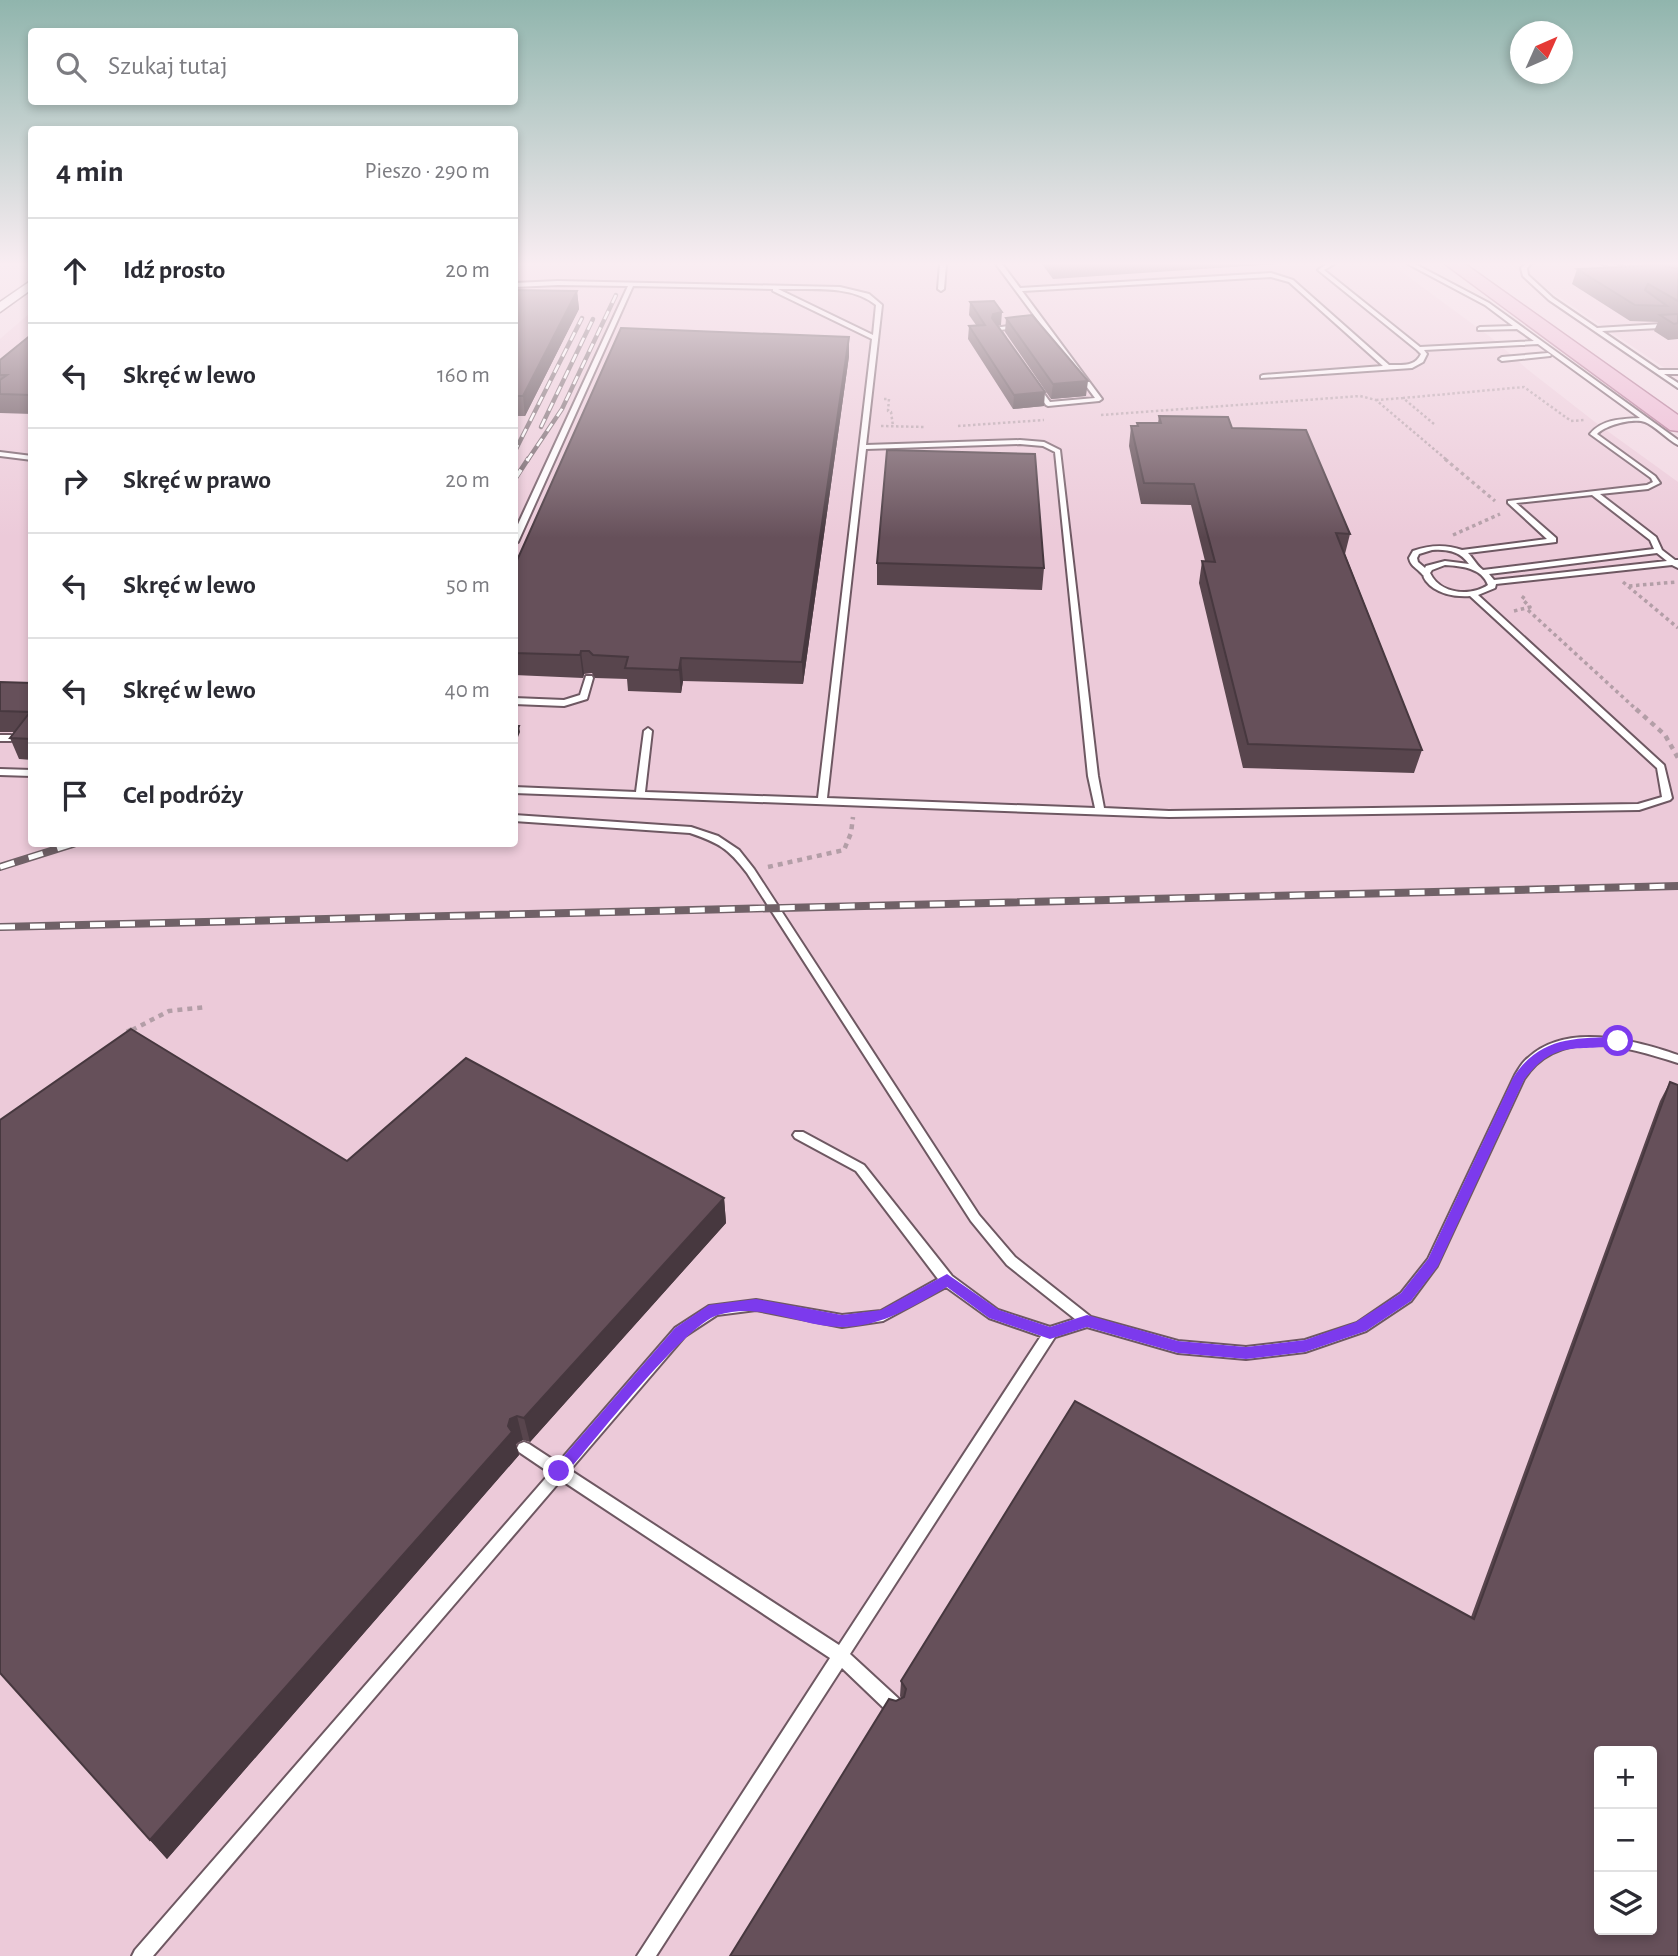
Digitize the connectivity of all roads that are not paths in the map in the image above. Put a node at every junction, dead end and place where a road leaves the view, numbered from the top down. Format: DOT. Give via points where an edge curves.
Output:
graph roads {
  1 [pos="599,355"];
  2 [pos="873,355"];
  3 [pos="1066,355"];
  4 [pos="1375,355"];
  5 [pos="1423,355"];
  6 [pos="1545,355"];
  7 [pos="1558,355"];
  8 [pos="1581,355"];
  9 [pos="1610,355"];
  10 [pos="1633,355"];
  11 [pos="1502,359"];
  12 [pos="1388,367"];
  13 [pos="1658,372"];
  14 [pos="1678,372"];
  15 [pos="1263,377"];
  16 [pos="1033,382"];
  17 [pos="1678,386"];
  18 [pos="1678,403"];
  19 [pos="1646,420"];
  20 [pos="1678,425"];
  21 [pos="1678,443"];
  22 [pos="969,445"];
  23 [pos="862,447"];
  24 [pos="981,450"];
  25 [pos="0,454"];
  26 [pos="28,459"];
  27 [pos="1594,493"];
  28 [pos="518,533"];
  29 [pos="1659,551"];
  30 [pos="1461,552"];
  31 [pos="1677,563"];
  32 [pos="1479,570"];
  33 [pos="1426,573"];
  34 [pos="1492,582"];
  35 [pos="1472,594"];
  36 [pos="589,678"];
  37 [pos="518,701"];
  38 [pos="649,731"];
  39 [pos="0,738"];
  40 [pos="11,738"];
  41 [pos="0,772"];
  42 [pos="28,773"];
  43 [pos="518,790"];
  44 [pos="640,795"];
  45 [pos="1667,798"];
  46 [pos="822,802"];
  47 [pos="1678,802"];
  48 [pos="1100,811"];
  49 [pos="518,818"];
  50 [pos="1678,1059"];
  51 [pos="799,1135"];
  52 [pos="947,1280"];
  53 [pos="1087,1321"];
  54 [pos="1050,1333"];
  55 [pos="524,1448"];
  56 [pos="559,1471"];
  57 [pos="841,1656"];
  58 [pos="894,1706"];
  59 [pos="141,1956"];
  60 [pos="646,1956"];
  1 -- 28 [label="lane"];
  2 -- 23 [label="lane"];
  3 -- 16 [label="lane" via="1098,399 1048,404"];
  4 -- 12 [label="lane"];
  5 -- 12 [label="lane" via="1412,366"];
  6 -- 11 [label="lane"];
  7 -- 19 [label="lane"];
  8 -- 20 [label="main road"];
  9 -- 18 [label="main road"];
  10 -- 13 [label="lane"];
  12 -- 15 [label="lane"];
  13 -- 14 [label="lane"];
  13 -- 17 [label="lane"];
  19 -- 21 [label="lane"];
  19 -- 27 [label="lane" via="1606,424 1593,434 1657,482"];
  22 -- 23 [label="lane"];
  22 -- 24 [label="lane"];
  22 -- 48 [label="lane" via="1020,442 1044,444 1058,451"];
  23 -- 46 [label="lane"];
  25 -- 26 [label="lane"];
  27 -- 29 [label="lane" via="1653,539"];
  27 -- 30 [label="lane" via="1510,502 1553,540"];
  29 -- 31 [label="lane"];
  29 -- 32 [label="lane"];
  30 -- 32 [label="lane"];
  30 -- 33 [label="lane" via="1430,548 1416,553 1414,563"];
  31 -- 34 [label="lane"];
  32 -- 33 [label="lane" via="1445,564"];
  32 -- 34 [label="lane"];
  33 -- 35 [label="lane" via="1439,588"];
  34 -- 35 [label="lane" via="1488,590"];
  35 -- 45 [label="lane" via="1661,767"];
  36 -- 37 [label="lane" via="584,697 574,701"];
  38 -- 44 [label="lane"];
  39 -- 40 [label="lane"];
  41 -- 42 [label="lane"];
  43 -- 44 [label="lane"];
  44 -- 46 [label="lane"];
  45 -- 47 [label="lane"];
  45 -- 48 [label="lane" via="1639,807 1169,814"];
  46 -- 48 [label="lane"];
  49 -- 53 [label="lane" via="691,830 736,852 975,1218 1010,1261"];
  50 -- 53 [label="lane" via="1618,1041 1554,1048 1533,1060 1519,1078 1433,1262 1406,1297 1361,1327 1305,1346 1246,1353 1178,1347"];
  51 -- 52 [label="lane" via="860,1168"];
  52 -- 54 [label="lane" via="994,1314"];
  52 -- 56 [label="lane" via="883,1316 842,1321 756,1305 714,1310 680,1332"];
  53 -- 54 [label="lane"];
  54 -- 57 [label="lane"];
  55 -- 56 [label="lane"];
  56 -- 57 [label="lane"];
  56 -- 59 [label="lane"];
  57 -- 58 [label="lane"];
  57 -- 60 [label="lane"];
}
